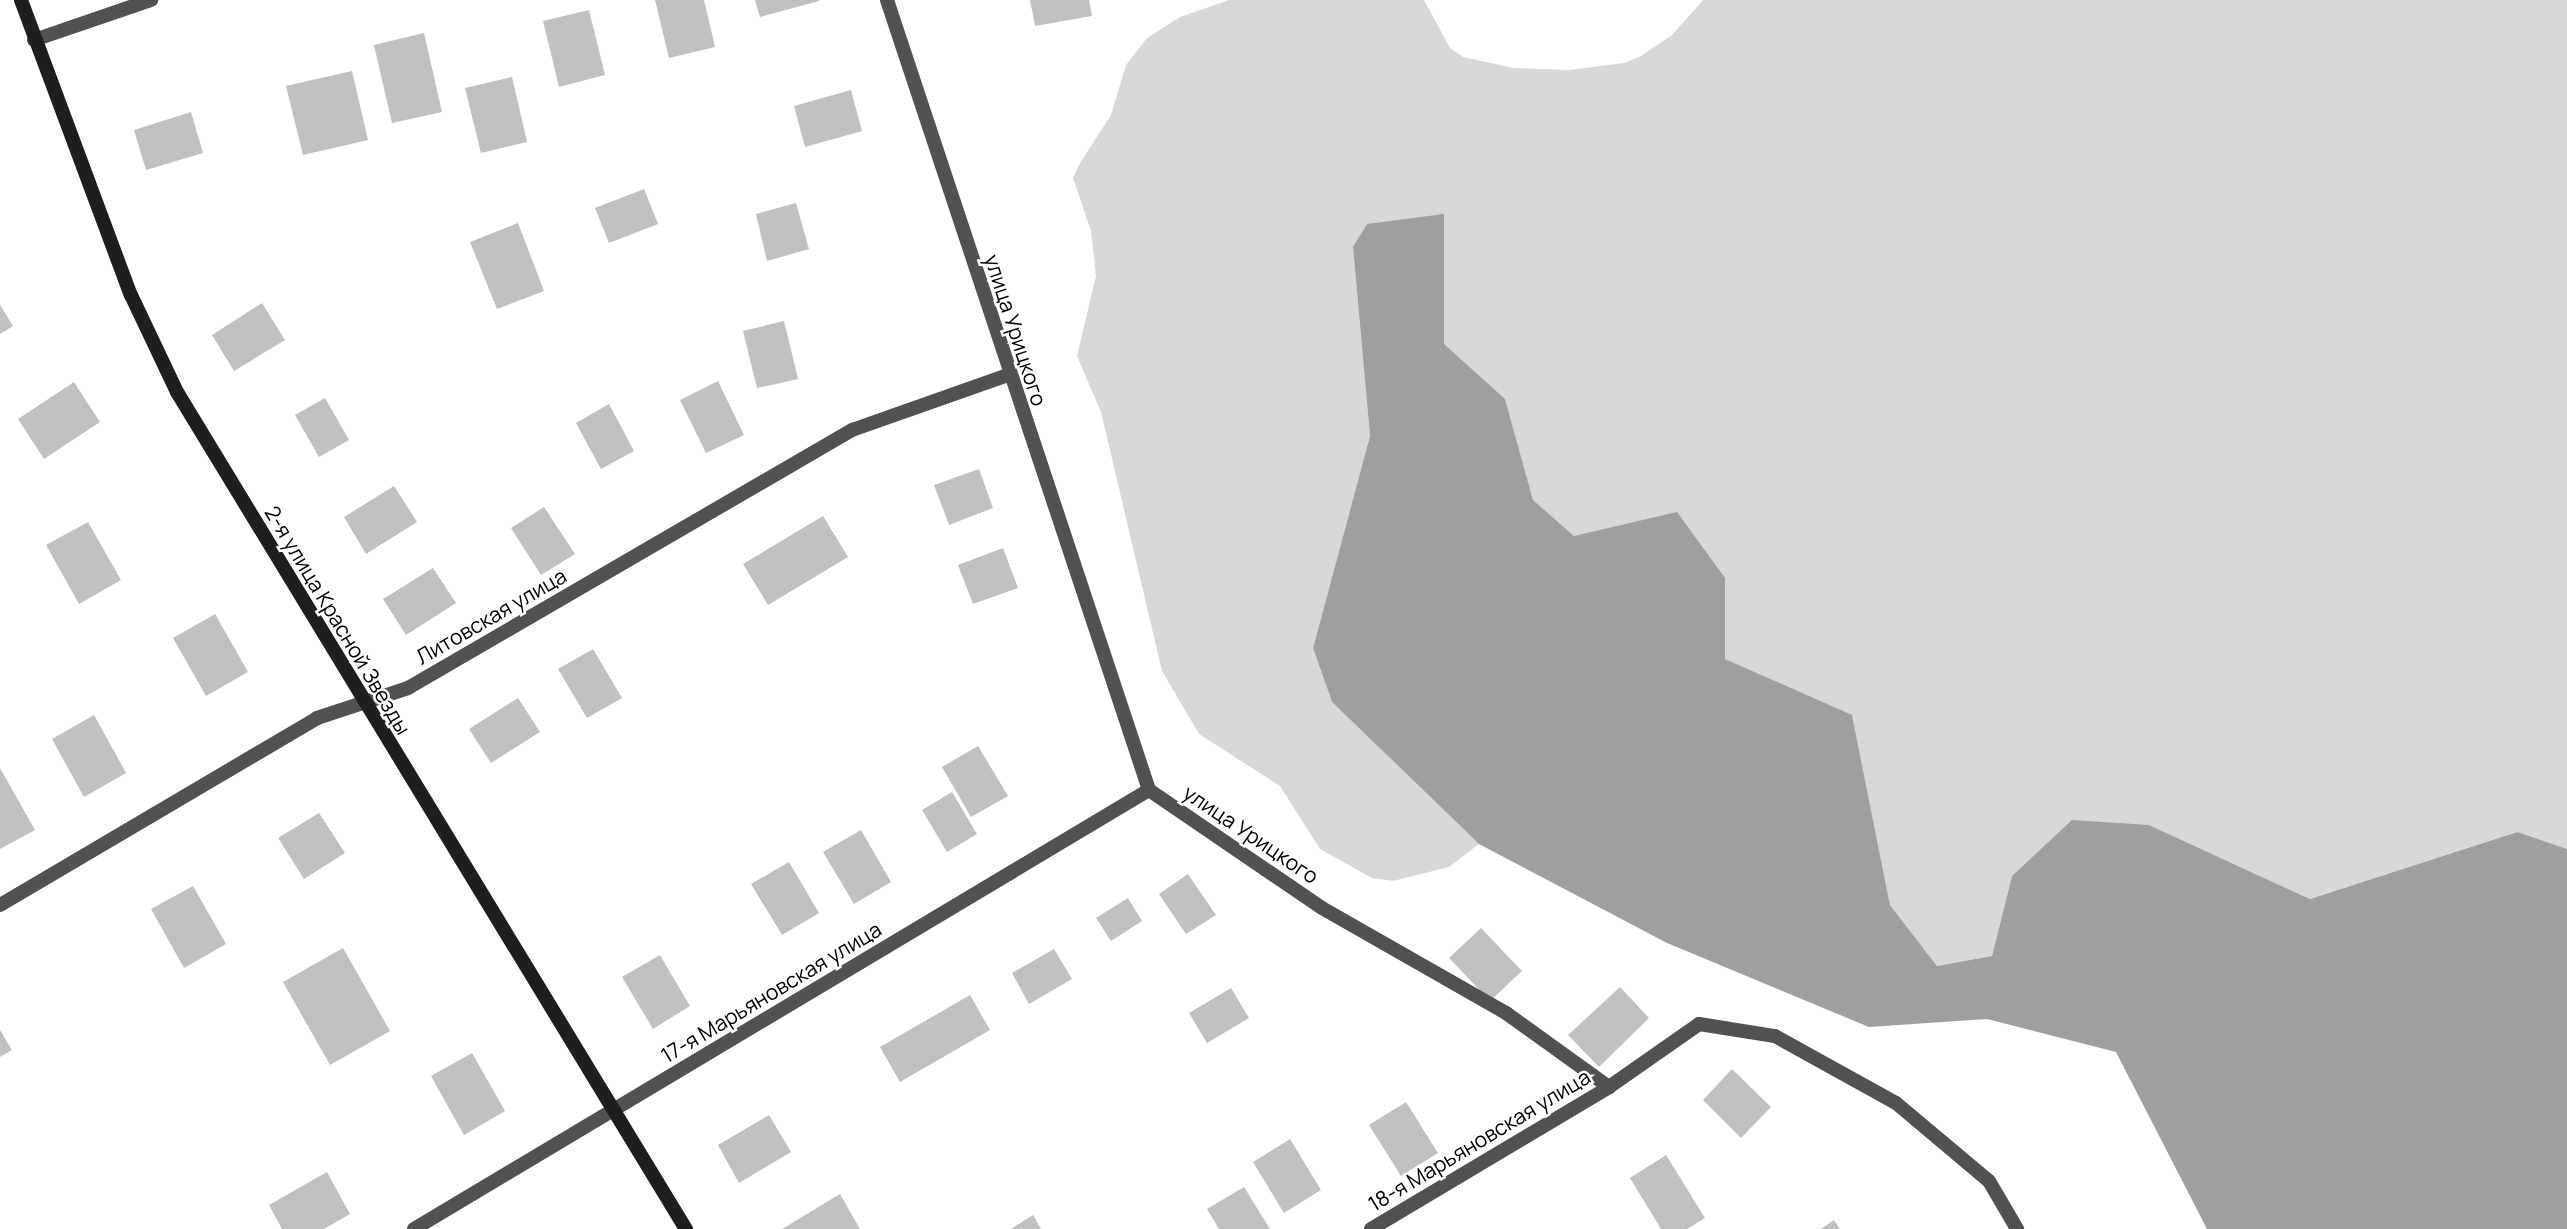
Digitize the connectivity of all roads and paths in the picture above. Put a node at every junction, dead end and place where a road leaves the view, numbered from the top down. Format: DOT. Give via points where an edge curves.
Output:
graph roads {
  1 [pos="21,0"];
  2 [pos="151,0"];
  3 [pos="887,0"];
  4 [pos="34,40"];
  5 [pos="1009,375"];
  6 [pos="360,700"];
  7 [pos="1149,790"];
  8 [pos="0,905"];
  9 [pos="1608,1087"];
  10 [pos="614,1111"];
  11 [pos="414,1229"];
  12 [pos="686,1229"];
  13 [pos="1371,1229"];
  14 [pos="2017,1229"];
  1 -- 4 [label="street, 2-я улица Красной Звезды"];
  2 -- 4 [label="street"];
  3 -- 5 [label="street, улица Урицкого"];
  4 -- 6 [label="street, 2-я улица Красной Звезды" via="131,295 177,392"];
  5 -- 6 [label="street, Литовская улица" via="852,430 408,688"];
  5 -- 7 [label="street, улица Урицкого"];
  6 -- 8 [label="street, Литовская улица" via="317,718"];
  6 -- 10 [label="street, 2-я улица Красной Звезды"];
  7 -- 9 [label="street, улица Урицкого" via="1322,908 1506,1013"];
  7 -- 10 [label="street, 17-я Марьяновская улица"];
  9 -- 13 [label="street, 18-я Марьяновская улица"];
  9 -- 14 [label="street" via="1699,1024 1775,1036 1896,1103 1989,1181"];
  10 -- 11 [label="street, 17-я Марьяновская улица"];
  10 -- 12 [label="street, 2-я улица Красной Звезды"];
}
